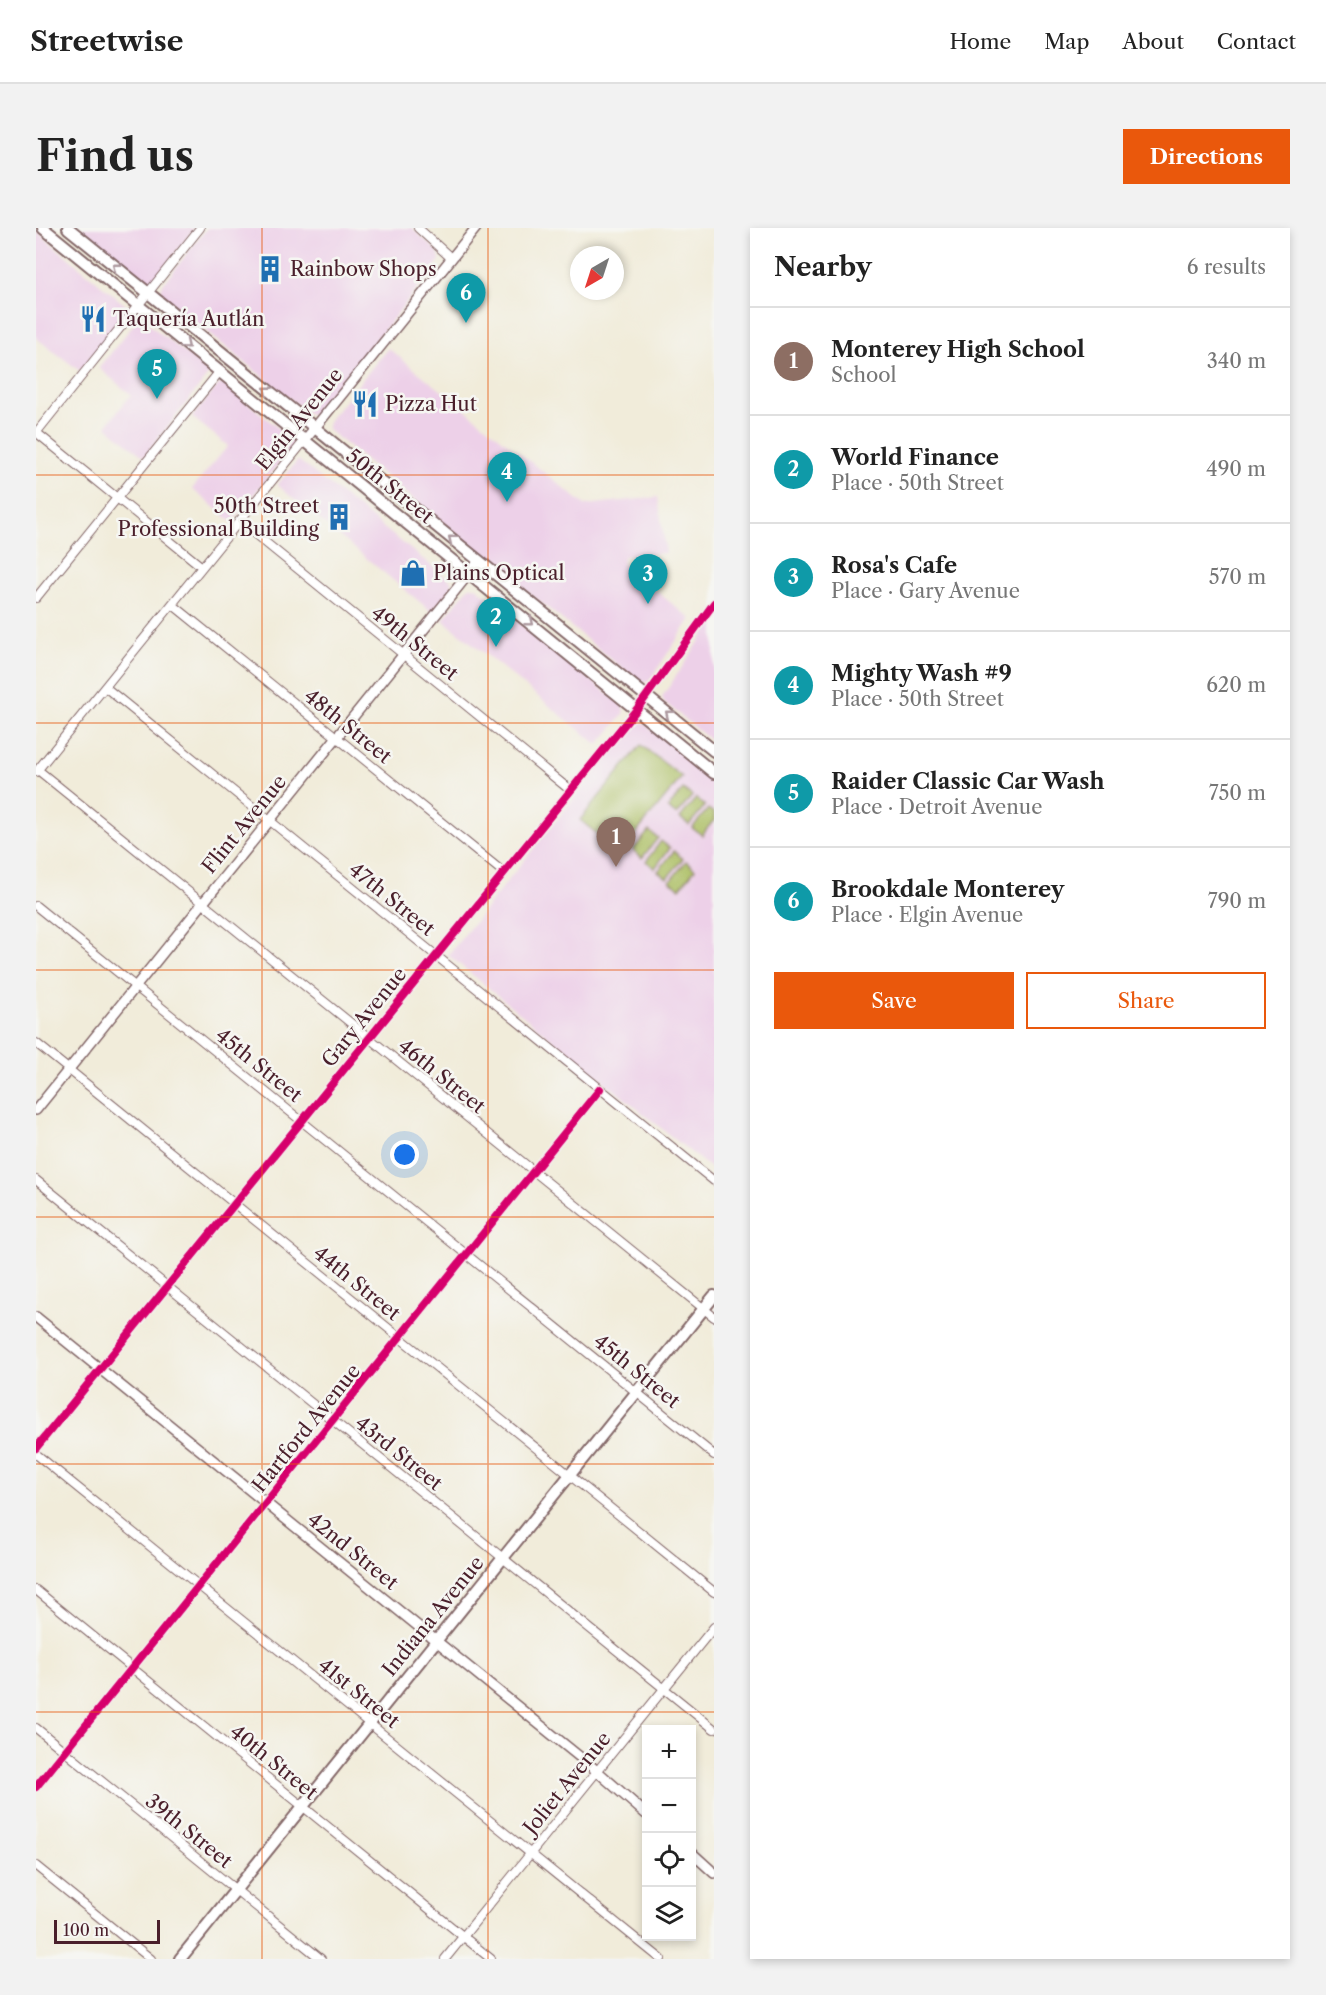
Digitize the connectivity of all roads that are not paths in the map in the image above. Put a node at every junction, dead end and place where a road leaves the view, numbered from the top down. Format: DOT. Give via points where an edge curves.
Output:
graph roads {
  1 [pos="44,228"];
  2 [pos="68,228"];
  3 [pos="200,228"];
  4 [pos="418,228"];
  5 [pos="476,228"];
  6 [pos="452,258"];
  7 [pos="149,294"];
  8 [pos="139,306"];
  9 [pos="219,371"];
  10 [pos="314,428"];
  11 [pos="36,433"];
  12 [pos="304,441"];
  13 [pos="116,498"];
  14 [pos="239,521"];
  15 [pos="479,561"];
  16 [pos="202,567"];
  17 [pos="470,573"];
  18 [pos="36,598"];
  19 [pos="714,603"];
  20 [pos="172,604"];
  21 [pos="404,655"];
  22 [pos="105,687"];
  23 [pos="647,697"];
  24 [pos="637,710"];
  25 [pos="336,738"];
  26 [pos="714,751"];
  27 [pos="37,771"];
  28 [pos="714,773"];
  29 [pos="570,790"];
  30 [pos="269,821"];
  31 [pos="503,872"];
  32 [pos="203,903"];
  33 [pos="36,906"];
  34 [pos="436,956"];
  35 [pos="136,987"];
  36 [pos="369,1038"];
  37 [pos="36,1043"];
  38 [pos="69,1070"];
  39 [pos="600,1089"];
  40 [pos="36,1110"];
  41 [pos="302,1121"];
  42 [pos="534,1172"];
  43 [pos="36,1180"];
  44 [pos="714,1181"];
  45 [pos="234,1204"];
  46 [pos="467,1255"];
  47 [pos="167,1286"];
  48 [pos="714,1296"];
  49 [pos="704,1309"];
  50 [pos="36,1317"];
  51 [pos="714,1317"];
  52 [pos="400,1338"];
  53 [pos="100,1369"];
  54 [pos="637,1392"];
  55 [pos="333,1420"];
  56 [pos="36,1448"];
  57 [pos="36,1454"];
  58 [pos="714,1455"];
  59 [pos="569,1476"];
  60 [pos="266,1503"];
  61 [pos="503,1558"];
  62 [pos="199,1586"];
  63 [pos="36,1590"];
  64 [pos="714,1592"];
  65 [pos="714,1627"];
  66 [pos="436,1641"];
  67 [pos="133,1668"];
  68 [pos="664,1688"];
  69 [pos="370,1723"];
  70 [pos="36,1728"];
  71 [pos="714,1729"];
  72 [pos="65,1751"];
  73 [pos="597,1771"];
  74 [pos="36,1787"];
  75 [pos="303,1806"];
  76 [pos="642,1810"];
  77 [pos="530,1854"];
  78 [pos="696,1857"];
  79 [pos="36,1866"];
  80 [pos="714,1873"];
  81 [pos="236,1890"];
  82 [pos="463,1936"];
  83 [pos="152,1959"];
  84 [pos="180,1959"];
  85 [pos="321,1959"];
  86 [pos="445,1959"];
  87 [pos="491,1959"];
  88 [pos="661,1959"];
  1 -- 8 [label="main road, 50th Street"];
  7 -- 2 [label="main road, 50th Street, one-way"];
  3 -- 7 [label="street"];
  4 -- 6 [label="street"];
  5 -- 6 [label="street, Elgin Avenue"];
  6 -- 10 [label="street, Elgin Avenue"];
  7 -- 8 [label="street"];
  10 -- 7 [label="main road, 50th Street, one-way"];
  8 -- 9 [label="main road, 50th Street, one-way"];
  8 -- 11 [label="street"];
  9 -- 12 [label="main road, 50th Street"];
  9 -- 13 [label="street"];
  10 -- 12 [label="street, Elgin Avenue"];
  15 -- 10 [label="main road, 50th Street, one-way"];
  11 -- 13 [label="street"];
  12 -- 14 [label="street, Elgin Avenue"];
  12 -- 17 [label="main road, 50th Street"];
  13 -- 16 [label="street"];
  13 -- 18 [label="street"];
  14 -- 16 [label="street, Elgin Avenue"];
  14 -- 21 [label="street, 49th Street"];
  15 -- 17 [label="street, Flint Avenue"];
  15 -- 23 [label="main road, 50th Street"];
  16 -- 20 [label="street, Elgin Avenue"];
  17 -- 21 [label="street, Flint Avenue"];
  17 -- 24 [label="main road, 50th Street, one-way"];
  19 -- 23 [label="street, Gary Avenue"];
  20 -- 22 [label="street, Elgin Avenue"];
  20 -- 25 [label="street, 48th Street"];
  21 -- 25 [label="street, Flint Avenue"];
  21 -- 29 [label="street, 49th Street"];
  22 -- 27 [label="street, Elgin Avenue"];
  22 -- 30 [label="street, 47th Street"];
  23 -- 24 [label="street, Gary Avenue"];
  26 -- 23 [label="main road, 50th Street, one-way"];
  24 -- 28 [label="main road, 50th Street"];
  24 -- 29 [label="street, Gary Avenue"];
  25 -- 30 [label="street, Flint Avenue"];
  25 -- 31 [label="street, 48th Street"];
  27 -- 32 [label="street, 46th Street"];
  29 -- 31 [label="street, Gary Avenue"];
  30 -- 32 [label="street, Flint Avenue"];
  30 -- 34 [label="street, 47th Street"];
  31 -- 34 [label="street, Gary Avenue"];
  32 -- 35 [label="street, Flint Avenue"];
  32 -- 36 [label="street, 46th Street"];
  33 -- 35 [label="street, 45th Street"];
  34 -- 36 [label="street, Gary Avenue"];
  34 -- 39 [label="street, 47th Street"];
  35 -- 38 [label="street, Flint Avenue"];
  35 -- 41 [label="street, 45th Street"];
  36 -- 41 [label="street, Gary Avenue"];
  36 -- 42 [label="street, 46th Street"];
  37 -- 38 [label="street, 44th Street"];
  38 -- 40 [label="street, Flint Avenue"];
  38 -- 45 [label="street, 44th Street"];
  39 -- 42 [label="street, Hartford Avenue"];
  39 -- 44 [label="street, 47th Street"];
  41 -- 45 [label="street, Gary Avenue"];
  41 -- 46 [label="street, 45th Street"];
  42 -- 46 [label="street, Hartford Avenue"];
  42 -- 49 [label="street, 46th Street"];
  43 -- 47 [label="street, 43rd Street"];
  45 -- 47 [label="street, Gary Avenue"];
  45 -- 52 [label="street, 44th Street"];
  46 -- 52 [label="street, Hartford Avenue"];
  46 -- 54 [label="street, 45th Street"];
  47 -- 53 [label="street, Gary Avenue"];
  47 -- 55 [label="street, 43rd Street"];
  48 -- 49 [label="main road, Indiana Avenue"];
  49 -- 51 [label="street, 46th Street"];
  49 -- 54 [label="main road, Indiana Avenue"];
  50 -- 53 [label="street, 42nd Street"];
  52 -- 55 [label="street, Hartford Avenue"];
  52 -- 59 [label="street, 44th Street"];
  53 -- 56 [label="street, Gary Avenue"];
  53 -- 60 [label="street, 42nd Street"];
  54 -- 58 [label="street, 45th Street"];
  54 -- 59 [label="main road, Indiana Avenue"];
  55 -- 60 [label="street, Hartford Avenue"];
  55 -- 61 [label="street, 43rd Street"];
  57 -- 62 [label="street, 41st Street"];
  59 -- 61 [label="main road, Indiana Avenue"];
  59 -- 64 [label="street, 44th Street"];
  60 -- 62 [label="street, Hartford Avenue"];
  60 -- 66 [label="street, 42nd Street"];
  61 -- 66 [label="main road, Indiana Avenue"];
  61 -- 68 [label="street, 43rd Street"];
  62 -- 67 [label="street, Hartford Avenue"];
  62 -- 69 [label="street, 41st Street"];
  63 -- 67 [label="street, 40th Street"];
  65 -- 68 [label="street, Joliet Avenue"];
  66 -- 69 [label="main road, Indiana Avenue"];
  66 -- 73 [label="street, 42nd Street"];
  67 -- 72 [label="street, Hartford Avenue"];
  67 -- 75 [label="street, 40th Street"];
  68 -- 71 [label="street, 43rd Street"];
  68 -- 73 [label="street, Joliet Avenue"];
  69 -- 75 [label="main road, Indiana Avenue"];
  69 -- 77 [label="street, 41st Street"];
  70 -- 72 [label="street, 39th Street"];
  72 -- 74 [label="street, Hartford Avenue"];
  72 -- 81 [label="street, 39th Street"];
  73 -- 76 [label="street, 42nd Street"];
  73 -- 77 [label="street, Joliet Avenue"];
  75 -- 81 [label="main road, Indiana Avenue"];
  75 -- 82 [label="street, 40th Street"];
  77 -- 82 [label="street, Joliet Avenue"];
  77 -- 88 [label="street, 41st Street"];
  78 -- 80 [label="street"];
  79 -- 83 [label="street"];
  81 -- 84 [label="main road, Indiana Avenue"];
  81 -- 85 [label="street, 39th Street"];
  82 -- 86 [label="street, Joliet Avenue"];
  82 -- 87 [label="street, 40th Street"];
}
